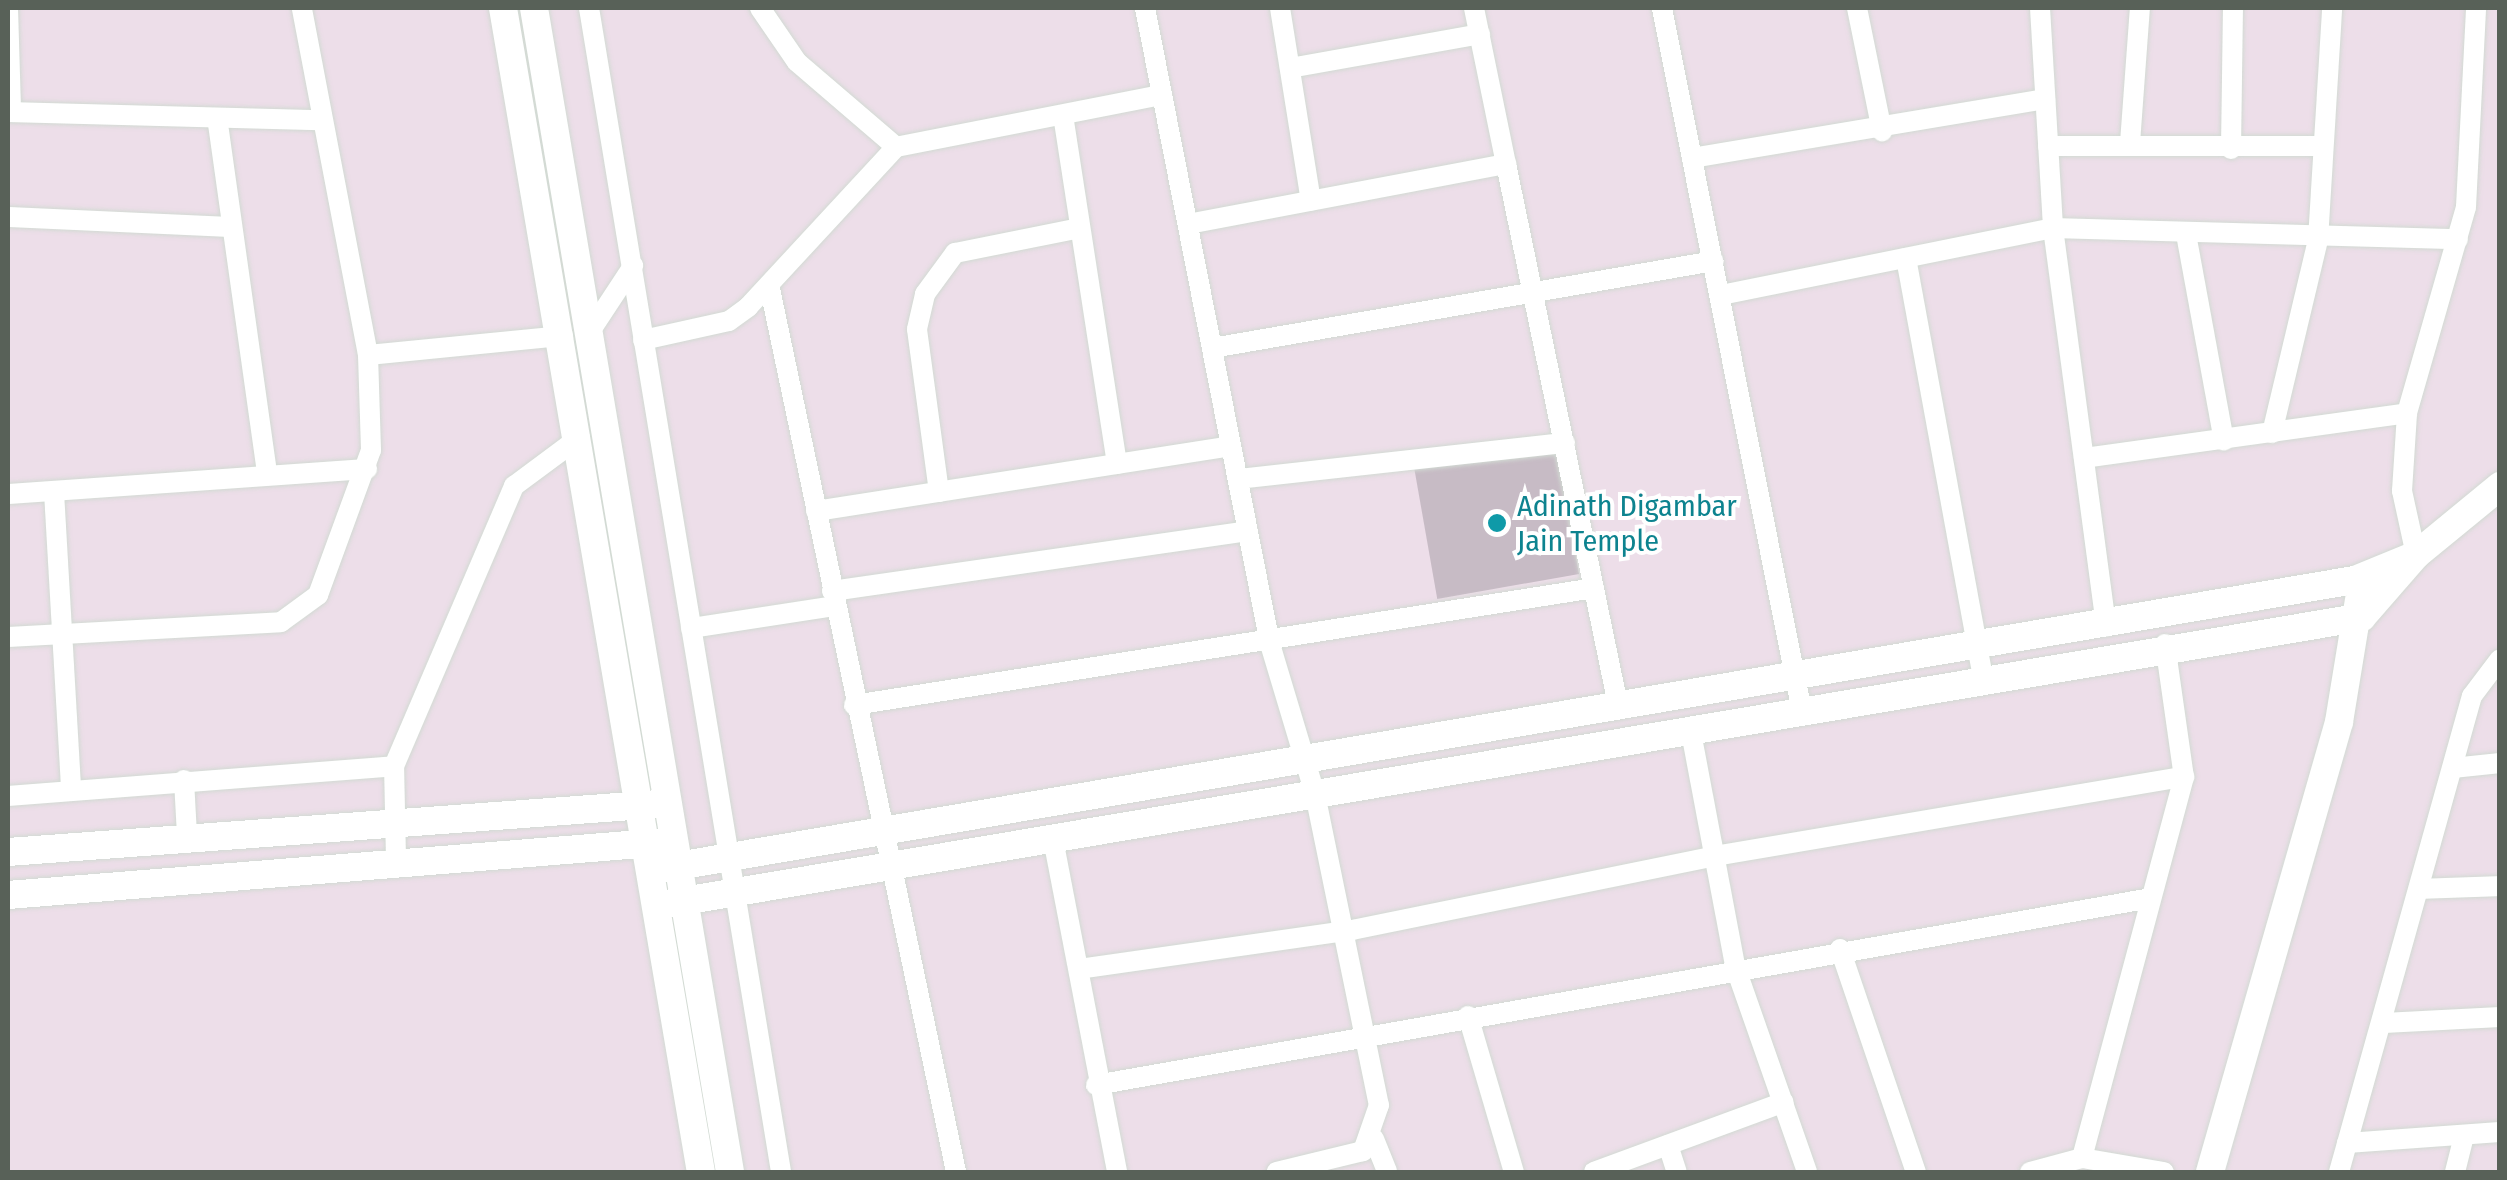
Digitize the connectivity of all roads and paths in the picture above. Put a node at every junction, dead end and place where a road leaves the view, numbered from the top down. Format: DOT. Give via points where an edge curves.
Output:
graph roads {
  1 [pos="8,8"];
  2 [pos="302,8"];
  3 [pos="503,8"];
  4 [pos="534,8"];
  5 [pos="589,8"];
  6 [pos="760,8"];
  7 [pos="1145,8"];
  8 [pos="1280,8"];
  9 [pos="1474,8"];
  10 [pos="1662,8"];
  11 [pos="1858,8"];
  12 [pos="2040,8"];
  13 [pos="2140,8"];
  14 [pos="2234,8"];
  15 [pos="2332,8"];
  16 [pos="2476,8"];
  17 [pos="1480,34"];
  18 [pos="1290,68"];
  19 [pos="1162,95"];
  20 [pos="2045,99"];
  21 [pos="9,112"];
  22 [pos="1063,115"];
  23 [pos="320,120"];
  24 [pos="218,124"];
  25 [pos="1882,130"];
  26 [pos="2130,143"];
  27 [pos="2048,146"];
  28 [pos="2323,146"];
  29 [pos="896,147"];
  30 [pos="2230,150"];
  31 [pos="1692,158"];
  32 [pos="1506,164"];
  33 [pos="1311,200"];
  34 [pos="8,217"];
  35 [pos="1188,224"];
  36 [pos="226,227"];
  37 [pos="1080,228"];
  38 [pos="2053,228"];
  39 [pos="2186,234"];
  40 [pos="2458,239"];
  41 [pos="2318,240"];
  42 [pos="1906,258"];
  43 [pos="1714,262"];
  44 [pos="633,266"];
  45 [pos="770,289"];
  46 [pos="1534,292"];
  47 [pos="1721,296"];
  48 [pos="642,329"];
  49 [pos="590,330"];
  50 [pos="562,336"];
  51 [pos="1212,348"];
  52 [pos="368,355"];
  53 [pos="2406,412"];
  54 [pos="2272,434"];
  55 [pos="580,437"];
  56 [pos="2224,441"];
  57 [pos="1565,442"];
  58 [pos="1232,446"];
  59 [pos="2084,458"];
  60 [pos="1117,464"];
  61 [pos="368,470"];
  62 [pos="267,473"];
  63 [pos="1238,479"];
  64 [pos="2500,486"];
  65 [pos="54,492"];
  66 [pos="939,492"];
  67 [pos="8,494"];
  68 [pos="816,511"];
  69 [pos="1248,530"];
  70 [pos="2416,555"];
  71 [pos="2355,580"];
  72 [pos="1594,588"];
  73 [pos="834,598"];
  74 [pos="2362,617"];
  75 [pos="2106,626"];
  76 [pos="691,628"];
  77 [pos="59,633"];
  78 [pos="8,637"];
  79 [pos="1270,644"];
  80 [pos="2165,644"];
  81 [pos="1976,646"];
  82 [pos="2500,659"];
  83 [pos="1795,675"];
  84 [pos="1984,676"];
  85 [pos="854,705"];
  86 [pos="1618,705"];
  87 [pos="1801,707"];
  88 [pos="1690,727"];
  89 [pos="1302,758"];
  90 [pos="2500,763"];
  91 [pos="394,766"];
  92 [pos="2453,768"];
  93 [pos="2184,777"];
  94 [pos="184,780"];
  95 [pos="71,791"];
  96 [pos="1314,794"];
  97 [pos="8,796"];
  98 [pos="657,804"];
  99 [pos="392,822"];
  100 [pos="884,827"];
  101 [pos="188,836"];
  102 [pos="1054,839"];
  103 [pos="8,852"];
  104 [pos="665,855"];
  105 [pos="1715,856"];
  106 [pos="730,858"];
  107 [pos="396,859"];
  108 [pos="894,863"];
  109 [pos="2500,886"];
  110 [pos="2420,889"];
  111 [pos="735,893"];
  112 [pos="8,895"];
  113 [pos="2151,898"];
  114 [pos="674,903"];
  115 [pos="1339,931"];
  116 [pos="1840,949"];
  117 [pos="1735,966"];
  118 [pos="1079,969"];
  119 [pos="1468,1016"];
  120 [pos="2500,1017"];
  121 [pos="2384,1023"];
  122 [pos="1363,1035"];
  123 [pos="1096,1086"];
  124 [pos="1784,1102"];
  125 [pos="2500,1132"];
  126 [pos="2464,1135"];
  127 [pos="1374,1138"];
  128 [pos="2347,1144"];
  129 [pos="1668,1145"];
  130 [pos="2082,1158"];
  131 [pos="701,1172"];
  132 [pos="730,1172"];
  133 [pos="782,1172"];
  134 [pos="956,1172"];
  135 [pos="1117,1172"];
  136 [pos="1274,1172"];
  137 [pos="1388,1172"];
  138 [pos="1514,1172"];
  139 [pos="1594,1172"];
  140 [pos="1678,1172"];
  141 [pos="1807,1172"];
  142 [pos="1916,1172"];
  143 [pos="2030,1172"];
  144 [pos="2164,1172"];
  145 [pos="2210,1172"];
  146 [pos="2339,1172"];
  147 [pos="2455,1172"];
  1 -- 21 [label="street"];
  2 -- 23 [label="street"];
  3 -- 50 [label="street"];
  4 -- 49 [label="street"];
  5 -- 44 [label="street"];
  6 -- 29 [label="street" via="804,69"];
  7 -- 19 [label="street"];
  8 -- 18 [label="street"];
  9 -- 17 [label="street"];
  10 -- 31 [label="street"];
  11 -- 25 [label="street"];
  12 -- 20 [label="street"];
  13 -- 26 [label="street"];
  14 -- 30 [label="street"];
  15 -- 28 [label="street"];
  16 -- 40 [label="street" via="2476,128"];
  17 -- 18 [label="street"];
  17 -- 32 [label="street"];
  18 -- 33 [label="street"];
  19 -- 22 [label="street"];
  19 -- 35 [label="street"];
  20 -- 25 [label="street"];
  20 -- 27 [label="street"];
  21 -- 24 [label="street"];
  22 -- 29 [label="street"];
  22 -- 37 [label="street"];
  23 -- 24 [label="street"];
  23 -- 52 [label="street"];
  24 -- 36 [label="street"];
  25 -- 31 [label="street"];
  26 -- 27 [label="street"];
  26 -- 30 [label="street"];
  27 -- 38 [label="street"];
  28 -- 30 [label="street"];
  28 -- 41 [label="street"];
  29 -- 45 [label="street"];
  31 -- 43 [label="street"];
  32 -- 33 [label="street"];
  32 -- 46 [label="street"];
  33 -- 35 [label="street"];
  34 -- 36 [label="street"];
  35 -- 51 [label="street"];
  36 -- 62 [label="street"];
  37 -- 60 [label="street"];
  37 -- 66 [label="street" via="956,254 925,294 916,329"];
  38 -- 39 [label="street"];
  38 -- 42 [label="street"];
  38 -- 59 [label="street"];
  39 -- 41 [label="street"];
  39 -- 56 [label="street"];
  40 -- 41 [label="street"];
  40 -- 53 [label="street"];
  41 -- 54 [label="street"];
  42 -- 47 [label="street"];
  42 -- 81 [label="street"];
  43 -- 46 [label="street"];
  43 -- 47 [label="street"];
  44 -- 48 [label="street"];
  44 -- 49 [label="street"];
  45 -- 48 [label="street" via="729,321"];
  45 -- 68 [label="street"];
  46 -- 51 [label="street"];
  46 -- 57 [label="street"];
  47 -- 83 [label="street"];
  48 -- 76 [label="street"];
  49 -- 98 [label="street"];
  50 -- 52 [label="street"];
  50 -- 55 [label="street"];
  51 -- 58 [label="street"];
  52 -- 61 [label="street"];
  53 -- 54 [label="street"];
  53 -- 70 [label="street" via="2402,491"];
  54 -- 56 [label="street"];
  55 -- 91 [label="street" via="514,486"];
  55 -- 98 [label="street"];
  56 -- 59 [label="street"];
  57 -- 63 [label="street"];
  57 -- 72 [label="street"];
  58 -- 60 [label="street"];
  58 -- 63 [label="street"];
  59 -- 75 [label="street"];
  60 -- 66 [label="street"];
  61 -- 62 [label="street"];
  61 -- 77 [label="street" via="318,596 281,622"];
  62 -- 65 [label="street"];
  63 -- 69 [label="street"];
  64 -- 70 [label="street"];
  65 -- 67 [label="street"];
  65 -- 77 [label="street"];
  66 -- 68 [label="street"];
  68 -- 73 [label="street"];
  69 -- 73 [label="street"];
  69 -- 79 [label="street"];
  70 -- 71 [label="street"];
  70 -- 74 [label="street"];
  71 -- 74 [label="street"];
  71 -- 75 [label="street"];
  72 -- 79 [label="street"];
  72 -- 86 [label="street"];
  73 -- 76 [label="street"];
  73 -- 85 [label="street"];
  74 -- 80 [label="street"];
  74 -- 145 [label="street"];
  75 -- 81 [label="street"];
  76 -- 106 [label="street"];
  77 -- 78 [label="street"];
  77 -- 95 [label="street"];
  79 -- 85 [label="street"];
  79 -- 89 [label="street"];
  80 -- 84 [label="street"];
  80 -- 93 [label="street"];
  81 -- 83 [label="street"];
  81 -- 84 [label="street"];
  82 -- 92 [label="street" via="2472,696"];
  83 -- 86 [label="street"];
  83 -- 87 [label="street"];
  84 -- 87 [label="street"];
  85 -- 100 [label="street"];
  86 -- 89 [label="street"];
  87 -- 88 [label="street"];
  88 -- 96 [label="street"];
  88 -- 105 [label="street"];
  89 -- 96 [label="street"];
  89 -- 100 [label="street"];
  90 -- 92 [label="street"];
  91 -- 94 [label="street"];
  91 -- 99 [label="street"];
  92 -- 110 [label="street"];
  93 -- 105 [label="street"];
  93 -- 113 [label="street"];
  94 -- 95 [label="street"];
  94 -- 101 [label="street"];
  95 -- 97 [label="street"];
  96 -- 102 [label="street"];
  96 -- 115 [label="street"];
  98 -- 99 [label="street"];
  98 -- 104 [label="street"];
  99 -- 101 [label="street"];
  99 -- 107 [label="street"];
  100 -- 106 [label="street"];
  100 -- 108 [label="street"];
  101 -- 103 [label="street"];
  102 -- 108 [label="street"];
  102 -- 118 [label="street"];
  104 -- 106 [label="street"];
  104 -- 107 [label="street"];
  104 -- 114 [label="street"];
  105 -- 115 [label="street"];
  105 -- 117 [label="street"];
  106 -- 111 [label="street"];
  107 -- 112 [label="street"];
  108 -- 111 [label="street"];
  108 -- 134 [label="street"];
  109 -- 110 [label="street"];
  110 -- 121 [label="street"];
  111 -- 114 [label="street"];
  111 -- 133 [label="street"];
  113 -- 116 [label="street"];
  113 -- 130 [label="street"];
  114 -- 131 [label="street"];
  114 -- 132 [label="street"];
  115 -- 118 [label="street"];
  115 -- 122 [label="street"];
  116 -- 117 [label="street"];
  116 -- 142 [label="street"];
  117 -- 119 [label="street"];
  117 -- 124 [label="street"];
  118 -- 123 [label="street"];
  119 -- 122 [label="street"];
  119 -- 138 [label="street"];
  120 -- 121 [label="street"];
  121 -- 128 [label="street"];
  122 -- 123 [label="street"];
  122 -- 127 [label="street" via="1379,1104"];
  123 -- 135 [label="street"];
  124 -- 129 [label="street"];
  124 -- 141 [label="street"];
  125 -- 126 [label="street"];
  126 -- 128 [label="street"];
  126 -- 147 [label="street"];
  127 -- 136 [label="street" via="1362,1151"];
  127 -- 137 [label="street"];
  128 -- 146 [label="street"];
  129 -- 139 [label="street"];
  129 -- 140 [label="street"];
  130 -- 143 [label="street"];
  130 -- 144 [label="street"];
}
